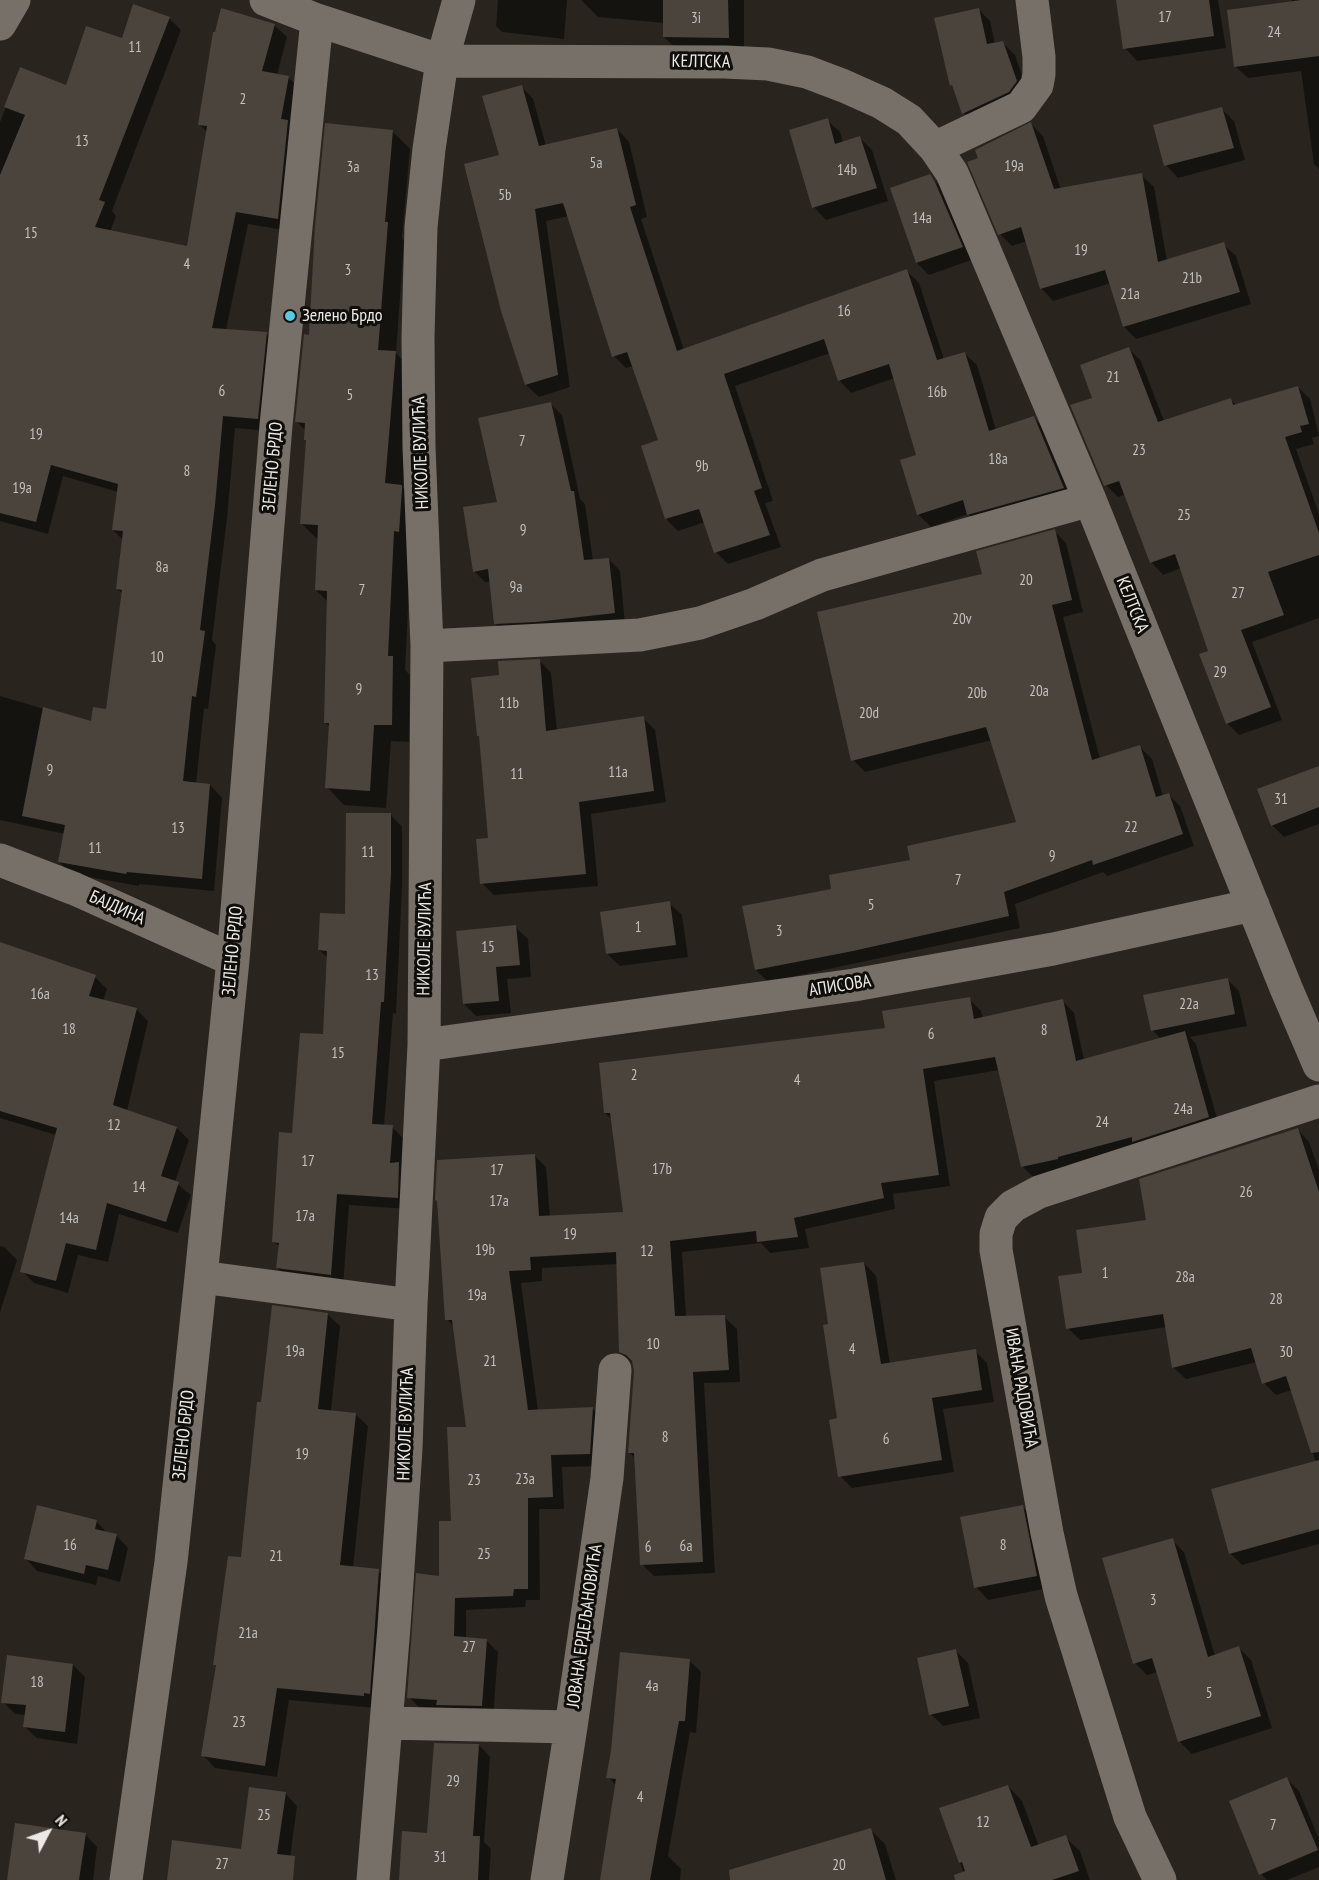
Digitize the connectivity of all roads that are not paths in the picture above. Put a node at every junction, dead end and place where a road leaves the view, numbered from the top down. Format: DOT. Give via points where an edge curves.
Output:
graph roads {
  1 [pos="14,0"];
  2 [pos="266,0"];
  3 [pos="459,0"];
  4 [pos="1032,0"];
  5 [pos="317,20"];
  6 [pos="0,24"];
  7 [pos="442,61"];
  8 [pos="935,148"];
  9 [pos="1090,500"];
  10 [pos="427,646"];
  11 [pos="0,860"];
  12 [pos="1252,905"];
  13 [pos="233,960"];
  14 [pos="424,1045"];
  15 [pos="1319,1065"];
  16 [pos="1319,1101"];
  17 [pos="201,1277"];
  18 [pos="411,1305"];
  19 [pos="615,1370"];
  20 [pos="387,1723"];
  21 [pos="571,1727"];
  22 [pos="126,1880"];
  23 [pos="373,1880"];
  24 [pos="546,1880"];
  25 [pos="1160,1880"];
  1 -- 6 [label="street"];
  2 -- 5 [label="street, КЕЛТСКА"];
  3 -- 7 [label="street, НИКОЛЕ ВУЛИЋА"];
  4 -- 8 [label="street" via="1039,57 1037,85 1021,107"];
  5 -- 7 [label="street, КЕЛТСКА"];
  5 -- 13 [label="street, ЗЕЛЕНО БРДО" via="276,424"];
  7 -- 8 [label="street, КЕЛТСКА" via="768,64 807,72 882,103 909,120"];
  7 -- 10 [label="street, НИКОЛЕ ВУЛИЋА" via="421,226 418,337"];
  8 -- 9 [label="street, КЕЛТСКА" via="952,173"];
  9 -- 10 [label="street" via="822,574 700,623 640,635"];
  9 -- 12 [label="street, КЕЛТСКА"];
  10 -- 14 [label="street, НИКОЛЕ ВУЛИЋА"];
  11 -- 13 [label="street, БАЈДИНА"];
  12 -- 14 [label="street, АПИСОВА" via="1053,949 854,985"];
  12 -- 15 [label="street, КЕЛТСКА"];
  13 -- 17 [label="street, ЗЕЛЕНО БРДО"];
  14 -- 18 [label="street, НИКОЛЕ ВУЛИЋА"];
  16 -- 25 [label="street, ИВАНА РАДОВИЋА" via="1039,1192 1007,1212 996,1234 1061,1596 1130,1818"];
  17 -- 18 [label="street"];
  17 -- 22 [label="street, ЗЕЛЕНО БРДО" via="171,1562"];
  18 -- 20 [label="street, НИКОЛЕ ВУЛИЋА" via="406,1449"];
  19 -- 21 [label="street, ЈОВАНА ЕРДЕЉАНОВИЋА" via="607,1478"];
  20 -- 21 [label="street"];
  20 -- 23 [label="street, НИКОЛЕ ВУЛИЋА"];
  21 -- 24 [label="street, ЈОВАНА ЕРДЕЉАНОВИЋА"];
}
